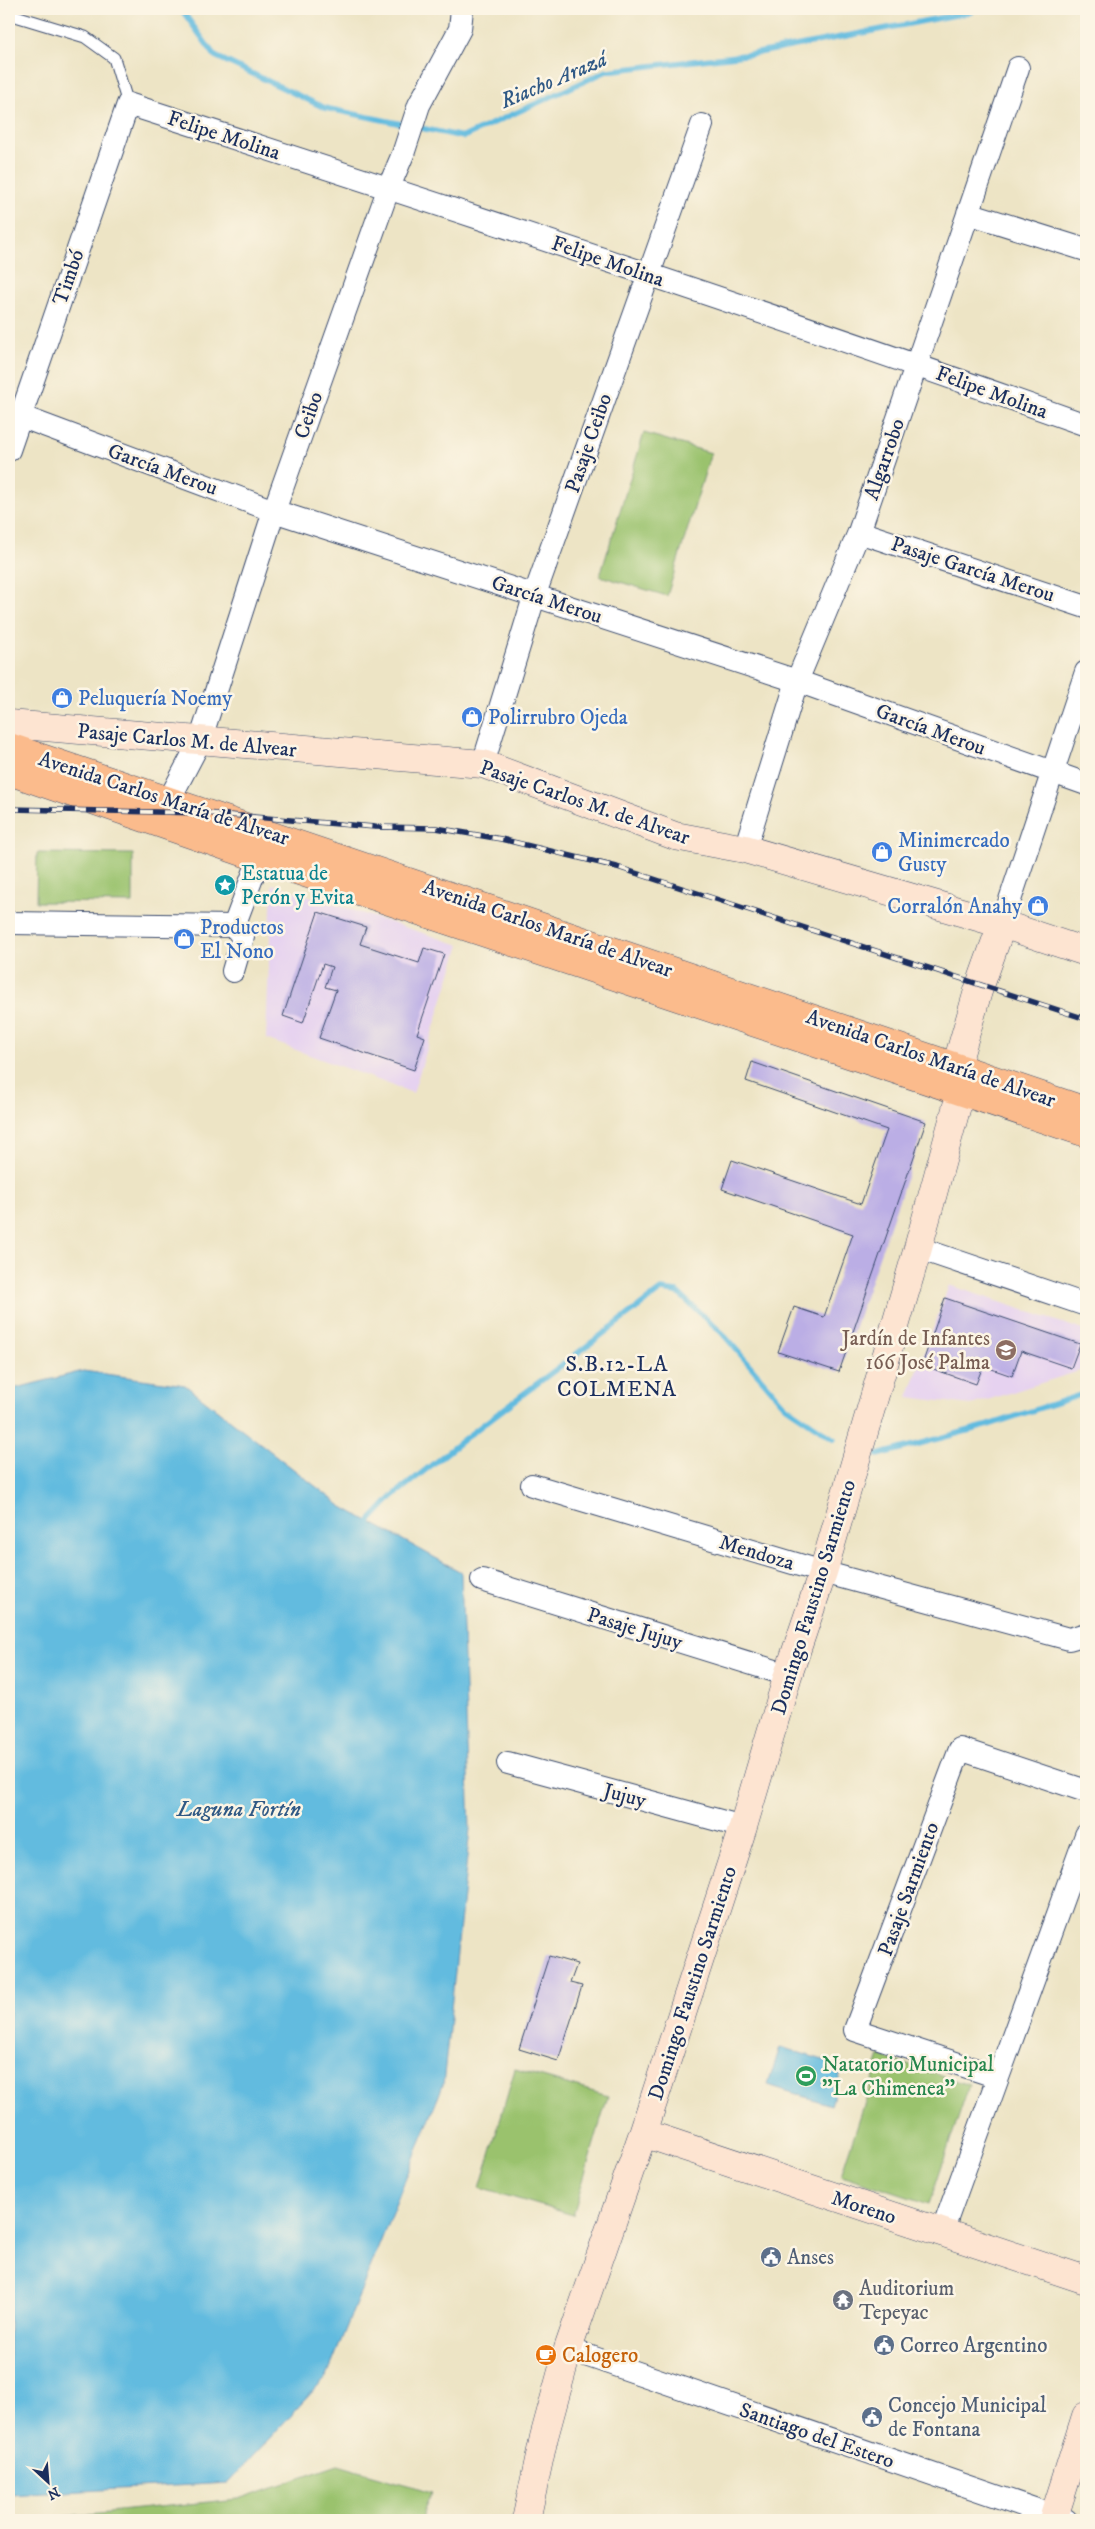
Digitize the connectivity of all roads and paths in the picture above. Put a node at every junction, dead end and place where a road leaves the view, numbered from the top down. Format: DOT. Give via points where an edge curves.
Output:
graph roads {
  1 [pos="462,9"];
  2 [pos="9,14"];
  3 [pos="1018,68"];
  4 [pos="128,104"];
  5 [pos="702,125"];
  6 [pos="389,187"];
  7 [pos="968,213"];
  8 [pos="1086,250"];
  9 [pos="648,274"];
  10 [pos="916,365"];
  11 [pos="15,414"];
  12 [pos="1086,425"];
  13 [pos="9,450"];
  14 [pos="274,511"];
  15 [pos="859,532"];
  16 [pos="535,594"];
  17 [pos="1086,606"];
  18 [pos="1086,672"];
  19 [pos="797,681"];
  20 [pos="9,724"];
  21 [pos="200,741"];
  22 [pos="9,747"];
  23 [pos="483,764"];
  24 [pos="9,771"];
  25 [pos="1051,772"];
  26 [pos="1086,784"];
  27 [pos="169,813"];
  28 [pos="268,832"];
  29 [pos="745,849"];
  30 [pos="260,858"];
  31 [pos="9,923"];
  32 [pos="1002,924"];
  33 [pos="234,926"];
  34 [pos="1086,952"];
  35 [pos="232,970"];
  36 [pos="958,1079"];
  37 [pos="1086,1111"];
  38 [pos="1086,1133"];
  39 [pos="918,1248"];
  40 [pos="1086,1305"];
  41 [pos="532,1485"];
  42 [pos="823,1572"];
  43 [pos="482,1580"];
  44 [pos="1078,1637"];
  45 [pos="788,1676"];
  46 [pos="508,1763"];
  47 [pos="1086,1791"];
  48 [pos="743,1827"];
  49 [pos="1086,1835"];
  50 [pos="998,2077"];
  51 [pos="642,2134"];
  52 [pos="942,2232"];
  53 [pos="1086,2280"];
  54 [pos="568,2349"];
  55 [pos="1086,2416"];
  56 [pos="1058,2519"];
  57 [pos="526,2520"];
  1 -- 6 [label="street, Ceibo" via="460,29 419,105"];
  2 -- 4 [label="lane" via="86,37 114,58"];
  3 -- 7 [label="street, Algarrobo"];
  4 -- 6 [label="street, Felipe Molina"];
  4 -- 11 [label="street, Timbó"];
  5 -- 9 [label="street, Pasaje Ceibo"];
  6 -- 9 [label="street, Felipe Molina"];
  6 -- 14 [label="street, Ceibo"];
  7 -- 8 [label="street"];
  7 -- 10 [label="street, Algarrobo"];
  9 -- 10 [label="street, Felipe Molina"];
  9 -- 16 [label="street, Pasaje Ceibo"];
  10 -- 12 [label="street, Felipe Molina"];
  10 -- 15 [label="street, Algarrobo"];
  11 -- 13 [label="street, Timbó"];
  11 -- 14 [label="street, García Merou"];
  14 -- 16 [label="street, García Merou"];
  14 -- 21 [label="street, Ceibo"];
  15 -- 17 [label="street, Pasaje García Merou"];
  15 -- 19 [label="street, Algarrobo"];
  16 -- 19 [label="street, García Merou"];
  16 -- 23 [label="street, Pasaje Ceibo"];
  18 -- 25 [label="street, Domingo Faustino Sarmiento"];
  19 -- 25 [label="street, García Merou"];
  19 -- 29 [label="street, Algarrobo"];
  20 -- 21 [label="street, Pasaje Carlos M. de Alvear"];
  21 -- 23 [label="street, Pasaje Carlos M. de Alvear"];
  21 -- 27 [label="street, Ceibo"];
  22 -- 27 [label="main road, Avenida Carlos María de Alvear"];
  23 -- 29 [label="street, Pasaje Carlos M. de Alvear" via="675,836"];
  24 -- 27 [label="main road, Avenida Carlos María de Alvear"];
  25 -- 26 [label="street, García Merou"];
  25 -- 32 [label="street, Domingo Faustino Sarmiento"];
  27 -- 28 [label="main road, Avenida Carlos María de Alvear"];
  27 -- 30 [label="main road, Avenida Carlos María de Alvear"];
  28 -- 30 [label="street"];
  28 -- 36 [label="main road, Avenida Carlos María de Alvear"];
  29 -- 32 [label="street, Pasaje Carlos M. de Alvear"];
  30 -- 33 [label="street"];
  30 -- 36 [label="main road, Avenida Carlos María de Alvear"];
  31 -- 33 [label="street"];
  32 -- 34 [label="street, Pasaje Carlos M. de Alvear"];
  32 -- 36 [label="street, Domingo Faustino Sarmiento" via="978,991"];
  33 -- 35 [label="street" via="243,936"];
  36 -- 37 [label="main road, Avenida Carlos María de Alvear"];
  36 -- 38 [label="main road, Avenida Carlos María de Alvear"];
  36 -- 39 [label="street, Domingo Faustino Sarmiento"];
  39 -- 40 [label="street"];
  39 -- 42 [label="street, Domingo Faustino Sarmiento"];
  41 -- 42 [label="street, Mendoza"];
  42 -- 44 [label="street, Mendoza"];
  42 -- 45 [label="street, Domingo Faustino Sarmiento"];
  43 -- 45 [label="street, Pasaje Jujuy"];
  45 -- 48 [label="street, Domingo Faustino Sarmiento"];
  46 -- 48 [label="street, Jujuy"];
  47 -- 50 [label="street, Pasaje Sarmiento" via="960,1749 856,2030"];
  48 -- 51 [label="street, Domingo Faustino Sarmiento"];
  49 -- 50 [label="street"];
  50 -- 52 [label="street"];
  51 -- 52 [label="street, Moreno"];
  51 -- 54 [label="street, Domingo Faustino Sarmiento"];
  52 -- 53 [label="street, Moreno"];
  54 -- 56 [label="street, Santiago del Estero"];
  54 -- 57 [label="street, Domingo Faustino Sarmiento"];
  55 -- 56 [label="street"];
}
